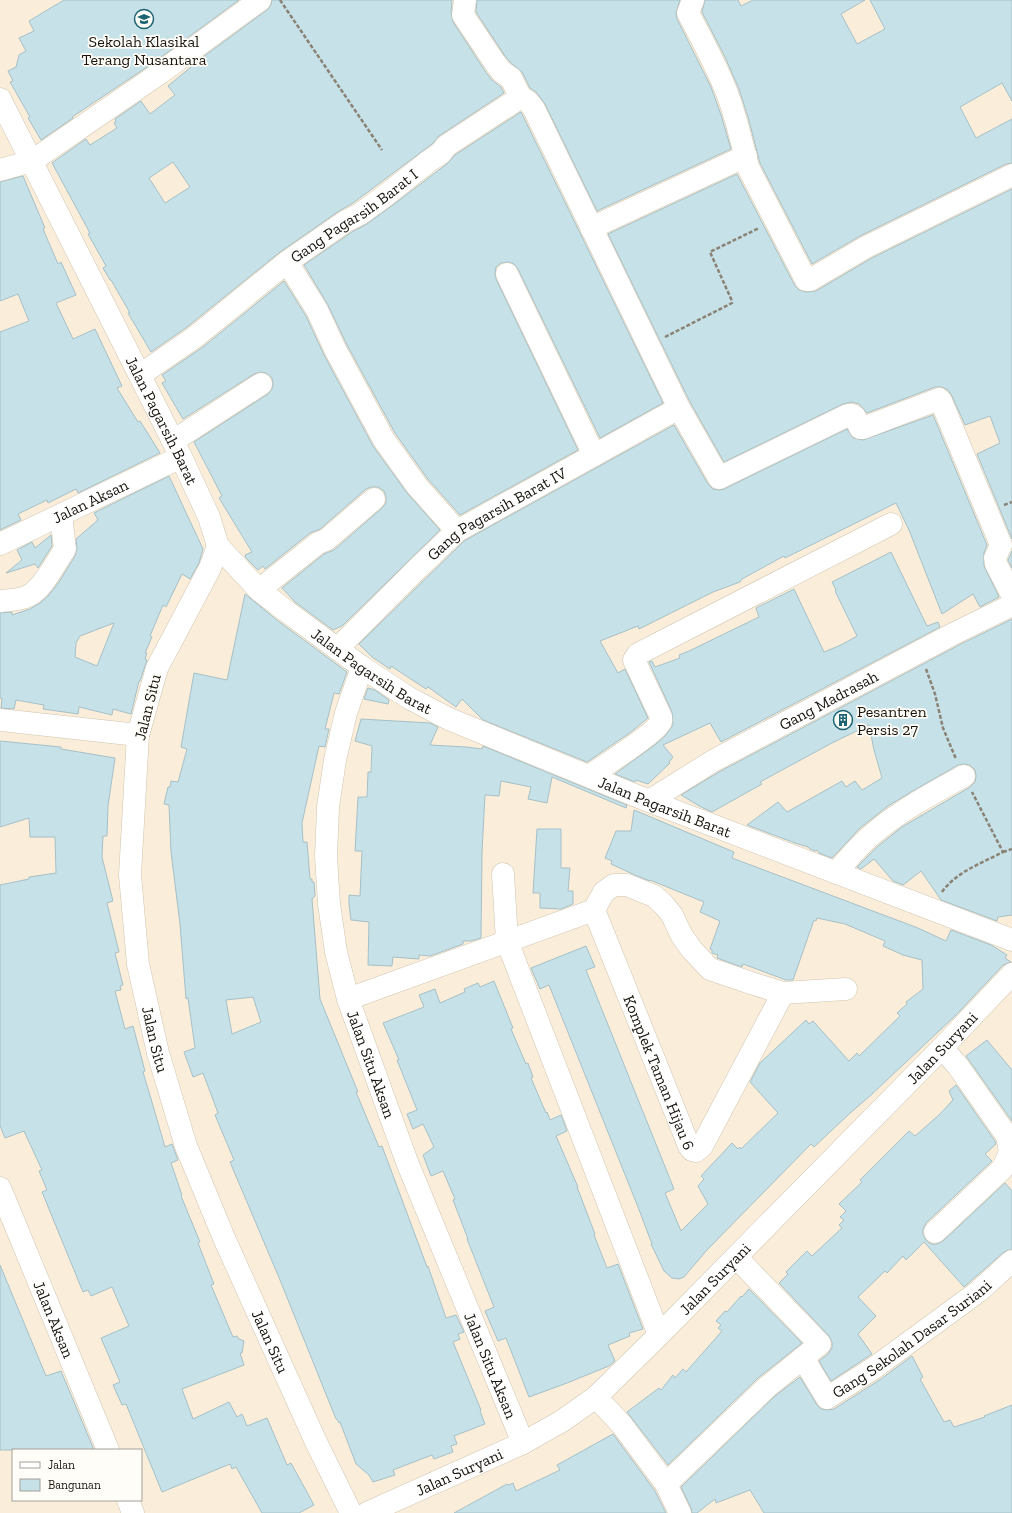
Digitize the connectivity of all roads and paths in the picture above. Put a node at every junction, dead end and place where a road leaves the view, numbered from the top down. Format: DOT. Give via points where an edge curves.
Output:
graph roads {
  1 [pos="260,0"];
  2 [pos="280,0"];
  3 [pos="465,0"];
  4 [pos="685,4"];
  5 [pos="521,98"];
  6 [pos="0,99"];
  7 [pos="382,150"];
  8 [pos="746,156"];
  9 [pos="32,160"];
  10 [pos="0,170"];
  11 [pos="1012,175"];
  12 [pos="775,221"];
  13 [pos="591,228"];
  14 [pos="287,262"];
  15 [pos="507,274"];
  16 [pos="648,345"];
  17 [pos="140,375"];
  18 [pos="261,384"];
  19 [pos="679,408"];
  20 [pos="177,449"];
  21 [pos="594,455"];
  22 [pos="374,499"];
  23 [pos="61,516"];
  24 [pos="891,524"];
  25 [pos="457,531"];
  26 [pos="0,544"];
  27 [pos="218,546"];
  28 [pos="260,590"];
  29 [pos="1012,595"];
  30 [pos="0,602"];
  31 [pos="1012,605"];
  32 [pos="337,649"];
  33 [pos="362,667"];
  34 [pos="0,720"];
  35 [pos="138,735"];
  36 [pos="589,776"];
  37 [pos="964,776"];
  38 [pos="649,801"];
  39 [pos="1012,849"];
  40 [pos="1003,852"];
  41 [pos="836,873"];
  42 [pos="503,874"];
  43 [pos="594,910"];
  44 [pos="1012,940"];
  45 [pos="507,941"];
  46 [pos="1012,974"];
  47 [pos="846,989"];
  48 [pos="783,993"];
  49 [pos="348,999"];
  50 [pos="942,1048"];
  51 [pos="1008,1174"];
  52 [pos="0,1188"];
  53 [pos="935,1232"];
  54 [pos="736,1257"];
  55 [pos="1012,1261"];
  56 [pos="659,1335"];
  57 [pos="803,1358"];
  58 [pos="596,1396"];
  59 [pos="522,1443"];
  60 [pos="108,1449"];
  61 [pos="666,1484"];
  62 [pos="128,1501"];
  63 [pos="134,1513"];
  64 [pos="351,1513"];
  65 [pos="367,1513"];
  66 [pos="680,1513"];
  1 -- 9 [label="street" via="160,73"];
  2 -- 7 [label="path"];
  3 -- 5 [label="street" via="463,15 494,63 511,78"];
  4 -- 8 [label="street" via="727,94"];
  5 -- 13 [label="street" via="527,100 534,109"];
  5 -- 14 [label="street, Gang Pagarsih Barat I" via="446,146 442,152 360,214"];
  6 -- 9 [label="street, Jalan Pagarsih Barat"];
  8 -- 12 [label="street" via="748,167"];
  8 -- 13 [label="street"];
  9 -- 10 [label="street"];
  9 -- 17 [label="street, Jalan Pagarsih Barat"];
  11 -- 12 [label="street" via="866,248 810,280 803,278"];
  12 -- 16 [label="path" via="710,252 732,303"];
  13 -- 16 [label="street"];
  14 -- 17 [label="street, Gang Pagarsih Barat I" via="195,337"];
  14 -- 25 [label="street" via="317,310 384,440 417,486"];
  15 -- 21 [label="street"];
  16 -- 19 [label="street"];
  17 -- 20 [label="street, Jalan Pagarsih Barat"];
  18 -- 20 [label="street, Jalan Aksan"];
  19 -- 21 [label="street, Gang Pagarsih Barat IV"];
  19 -- 29 [label="street" via="719,478 848,415 852,414 860,428 863,428 939,399 1001,545 995,558 996,564"];
  20 -- 23 [label="street, Jalan Aksan"];
  20 -- 27 [label="street, Jalan Pagarsih Barat" via="209,517"];
  21 -- 25 [label="street, Gang Pagarsih Barat IV"];
  22 -- 28 [label="street" via="326,540 318,543"];
  23 -- 26 [label="street, Jalan Aksan"];
  23 -- 30 [label="street" via="66,548 39,588 29,596"];
  24 -- 36 [label="street" via="638,654 634,660 661,717 660,724"];
  25 -- 32 [label="street, Gang Pagarsih Barat IV"];
  27 -- 28 [label="street, Jalan Pagarsih Barat"];
  27 -- 35 [label="street, Jalan Situ" via="210,568 157,668"];
  28 -- 32 [label="street, Jalan Pagarsih Barat"];
  31 -- 38 [label="street, Gang Madrasah" via="714,761"];
  32 -- 33 [label="street, Jalan Pagarsih Barat"];
  33 -- 36 [label="street, Jalan Pagarsih Barat" via="409,698 449,719"];
  33 -- 49 [label="street, Jalan Situ Aksan" via="346,712 334,760 327,821 329,904 336,952"];
  34 -- 35 [label="street"];
  35 -- 64 [label="street, Jalan Situ" via="130,876 138,964 158,1053 186,1146 224,1238 316,1442"];
  36 -- 38 [label="street, Jalan Pagarsih Barat"];
  37 -- 41 [label="street" via="907,809 874,832"];
  38 -- 41 [label="street, Jalan Pagarsih Barat"];
  39 -- 40 [label="path"];
  41 -- 44 [label="street, Jalan Pagarsih Barat"];
  42 -- 45 [label="street"];
  43 -- 45 [label="street"];
  43 -- 48 [label="street" via="604,892 614,885 627,885 654,896 672,915 682,936 710,969"];
  43 -- 48 [label="street, Komplek Taman Hijau 6" via="692,1150 696,1151 702,1146"];
  45 -- 49 [label="street"];
  45 -- 56 [label="street"];
  46 -- 50 [label="street, Jalan Suryani"];
  47 -- 48 [label="street"];
  49 -- 59 [label="street, Jalan Situ Aksan" via="408,1162"];
  50 -- 51 [label="street" via="958,1066 1007,1136 1010,1152"];
  50 -- 54 [label="street, Jalan Suryani"];
  51 -- 53 [label="street"];
  52 -- 60 [label="street, Jalan Aksan"];
  54 -- 56 [label="street, Jalan Suryani"];
  54 -- 57 [label="street" via="820,1344"];
  55 -- 57 [label="street, Gang Sekolah Dasar Suriani" via="979,1291 874,1368 827,1398"];
  56 -- 58 [label="street, Jalan Suryani"];
  57 -- 61 [label="street" via="767,1387"];
  58 -- 59 [label="street, Jalan Suryani" via="562,1421"];
  58 -- 61 [label="street" via="622,1425"];
  59 -- 65 [label="street, Jalan Suryani"];
  61 -- 66 [label="street"];
  62 -- 63 [label="street"];
}
